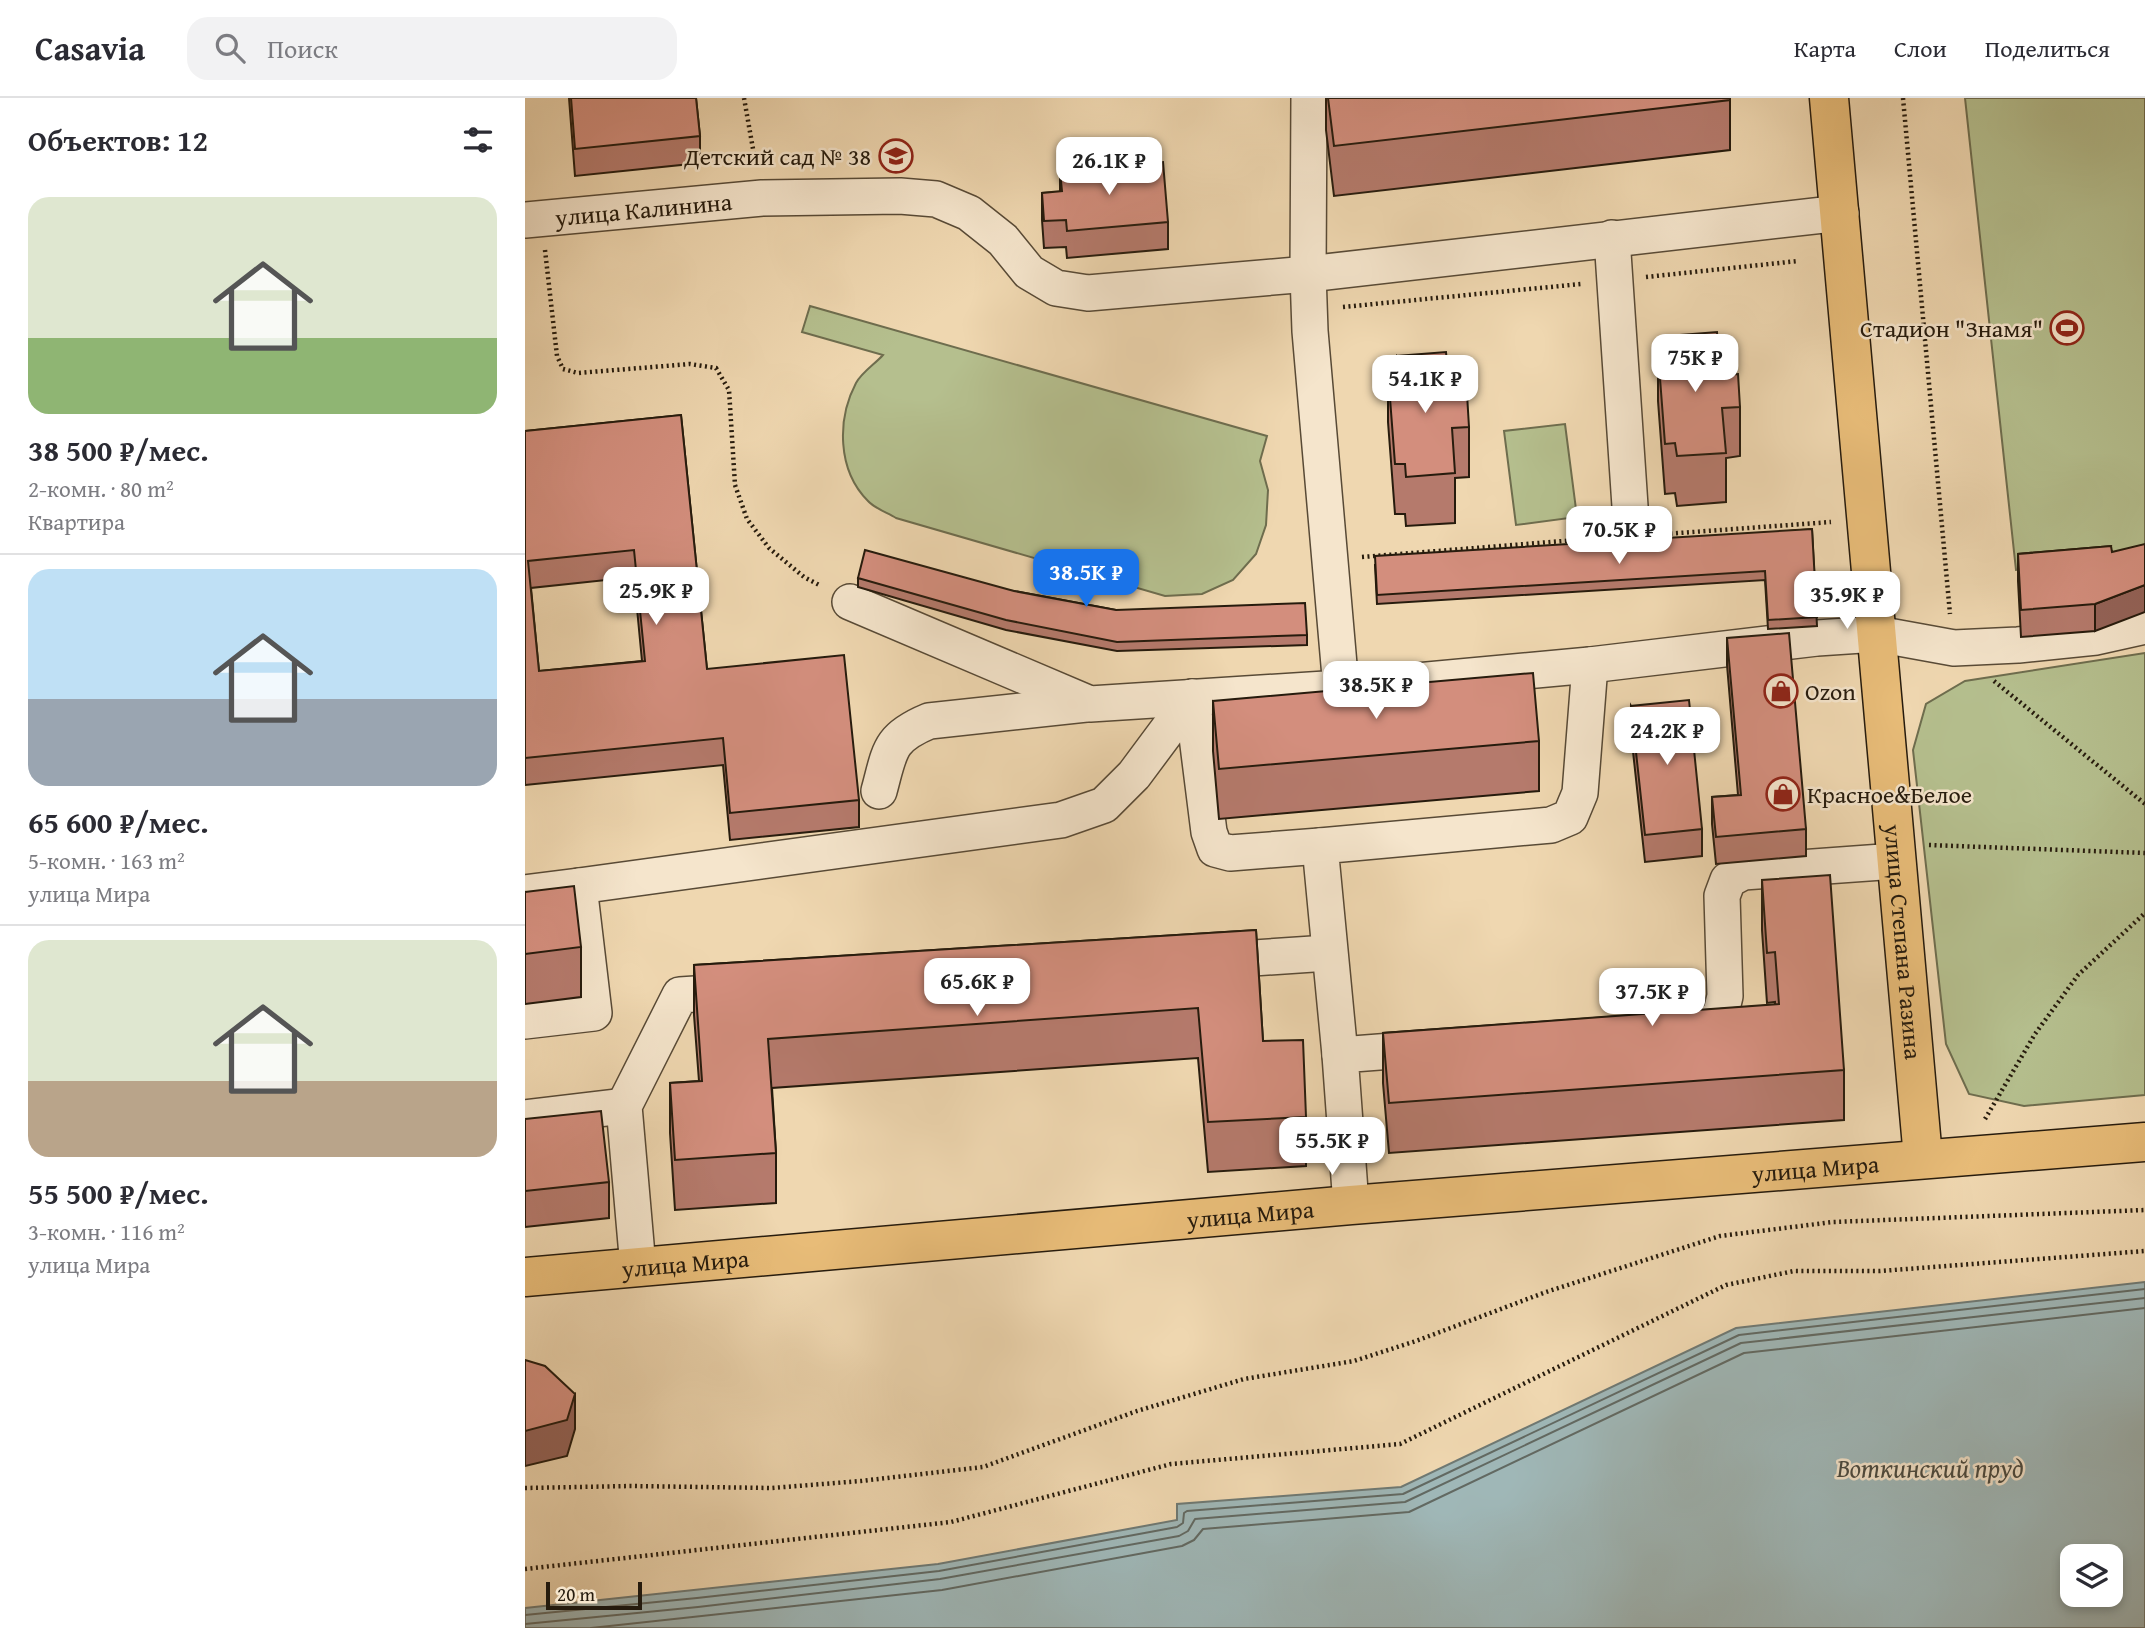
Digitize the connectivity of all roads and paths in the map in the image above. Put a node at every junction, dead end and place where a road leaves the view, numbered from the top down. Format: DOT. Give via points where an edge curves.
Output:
graph roads {
  1 [pos="744,98"];
  2 [pos="1829,98"];
  3 [pos="1903,98"];
  4 [pos="1314,99"];
  5 [pos="762,198"];
  6 [pos="1841,213"];
  7 [pos="525,220"];
  8 [pos="1612,239"];
  9 [pos="546,254"];
  10 [pos="1308,274"];
  11 [pos="1832,522"];
  12 [pos="1632,536"];
  13 [pos="1329,559"];
  14 [pos="850,602"];
  15 [pos="2145,626"];
  16 [pos="1877,635"];
  17 [pos="1954,648"];
  18 [pos="1590,665"];
  19 [pos="1341,688"];
  20 [pos="1192,697"];
  21 [pos="1090,704"];
  22 [pos="880,791"];
  23 [pos="2145,804"];
  24 [pos="1319,846"];
  25 [pos="1907,853"];
  26 [pos="2145,853"];
  27 [pos="579,886"];
  28 [pos="525,893"];
  29 [pos="2145,913"];
  30 [pos="1328,953"];
  31 [pos="1177,963"];
  32 [pos="777,989"];
  33 [pos="525,1021"];
  34 [pos="1660,1031"];
  35 [pos="1465,1046"];
  36 [pos="1340,1055"];
  37 [pos="624,1106"];
  38 [pos="525,1118"];
  39 [pos="1985,1119"];
  40 [pos="2145,1142"];
  41 [pos="1923,1158"];
  42 [pos="1351,1205"];
  43 [pos="2145,1210"];
  44 [pos="2145,1251"];
  45 [pos="638,1267"];
  46 [pos="525,1277"];
  47 [pos="525,1488"];
  48 [pos="525,1569"];
  1 -- 5 [label="path"];
  2 -- 6 [label="main road, улица Степана Разина"];
  3 -- 17 [label="path"];
  4 -- 10 [label="lane"];
  5 -- 7 [label="lane, улица Калинина"];
  5 -- 10 [label="lane, улица Калинина" via="900,195 936,199 969,213 995,233 1028,272 1055,288 1088,293"];
  6 -- 8 [label="lane, улица Калинина"];
  6 -- 16 [label="main road, улица Степана Разина"];
  8 -- 10 [label="lane, улица Калинина"];
  8 -- 12 [label="lane"];
  9 -- 14 [label="path" via="557,356 563,369 578,373 690,363 716,368 729,390 735,485 747,519 769,548 804,577"];
  10 -- 13 [label="lane"];
  11 -- 12 [label="path"];
  12 -- 13 [label="path"];
  13 -- 19 [label="lane"];
  14 -- 21 [label="lane"];
  15 -- 17 [label="lane" via="2096,637"];
  16 -- 17 [label="lane"];
  16 -- 18 [label="lane"];
  16 -- 25 [label="main road, улица Степана Разина"];
  17 -- 23 [label="path"];
  18 -- 19 [label="lane"];
  18 -- 24 [label="lane" via="1580,793 1570,817 1551,825"];
  19 -- 20 [label="lane"];
  20 -- 21 [label="lane"];
  20 -- 24 [label="lane" via="1215,849 1230,853"];
  20 -- 27 [label="lane" via="1134,775 1104,805 1061,820"];
  21 -- 22 [label="lane" via="929,721 905,731 890,752"];
  24 -- 30 [label="lane"];
  25 -- 26 [label="path"];
  25 -- 34 [label="lane" via="1743,872 1728,880 1722,896 1725,996 1720,1017 1701,1027"];
  25 -- 41 [label="main road, улица Степана Разина"];
  27 -- 28 [label="lane"];
  27 -- 33 [label="lane" via="594,1013"];
  29 -- 39 [label="path" via="2078,975 2035,1034"];
  30 -- 31 [label="lane"];
  30 -- 36 [label="lane"];
  32 -- 37 [label="lane" via="680,995"];
  35 -- 36 [label="lane"];
  36 -- 42 [label="lane"];
  37 -- 38 [label="lane"];
  37 -- 45 [label="lane"];
  40 -- 41 [label="main road, улица Мира"];
  41 -- 42 [label="main road, улица Мира"];
  42 -- 45 [label="main road, улица Мира"];
  43 -- 47 [label="path" via="1833,1222 1720,1236 1546,1292 1354,1362 1244,1379 1137,1411 983,1467 772,1488"];
  44 -- 48 [label="path" via="1879,1271 1794,1271 1726,1285 1400,1444 1171,1464 951,1522"];
  45 -- 46 [label="main road, улица Мира"];
}
